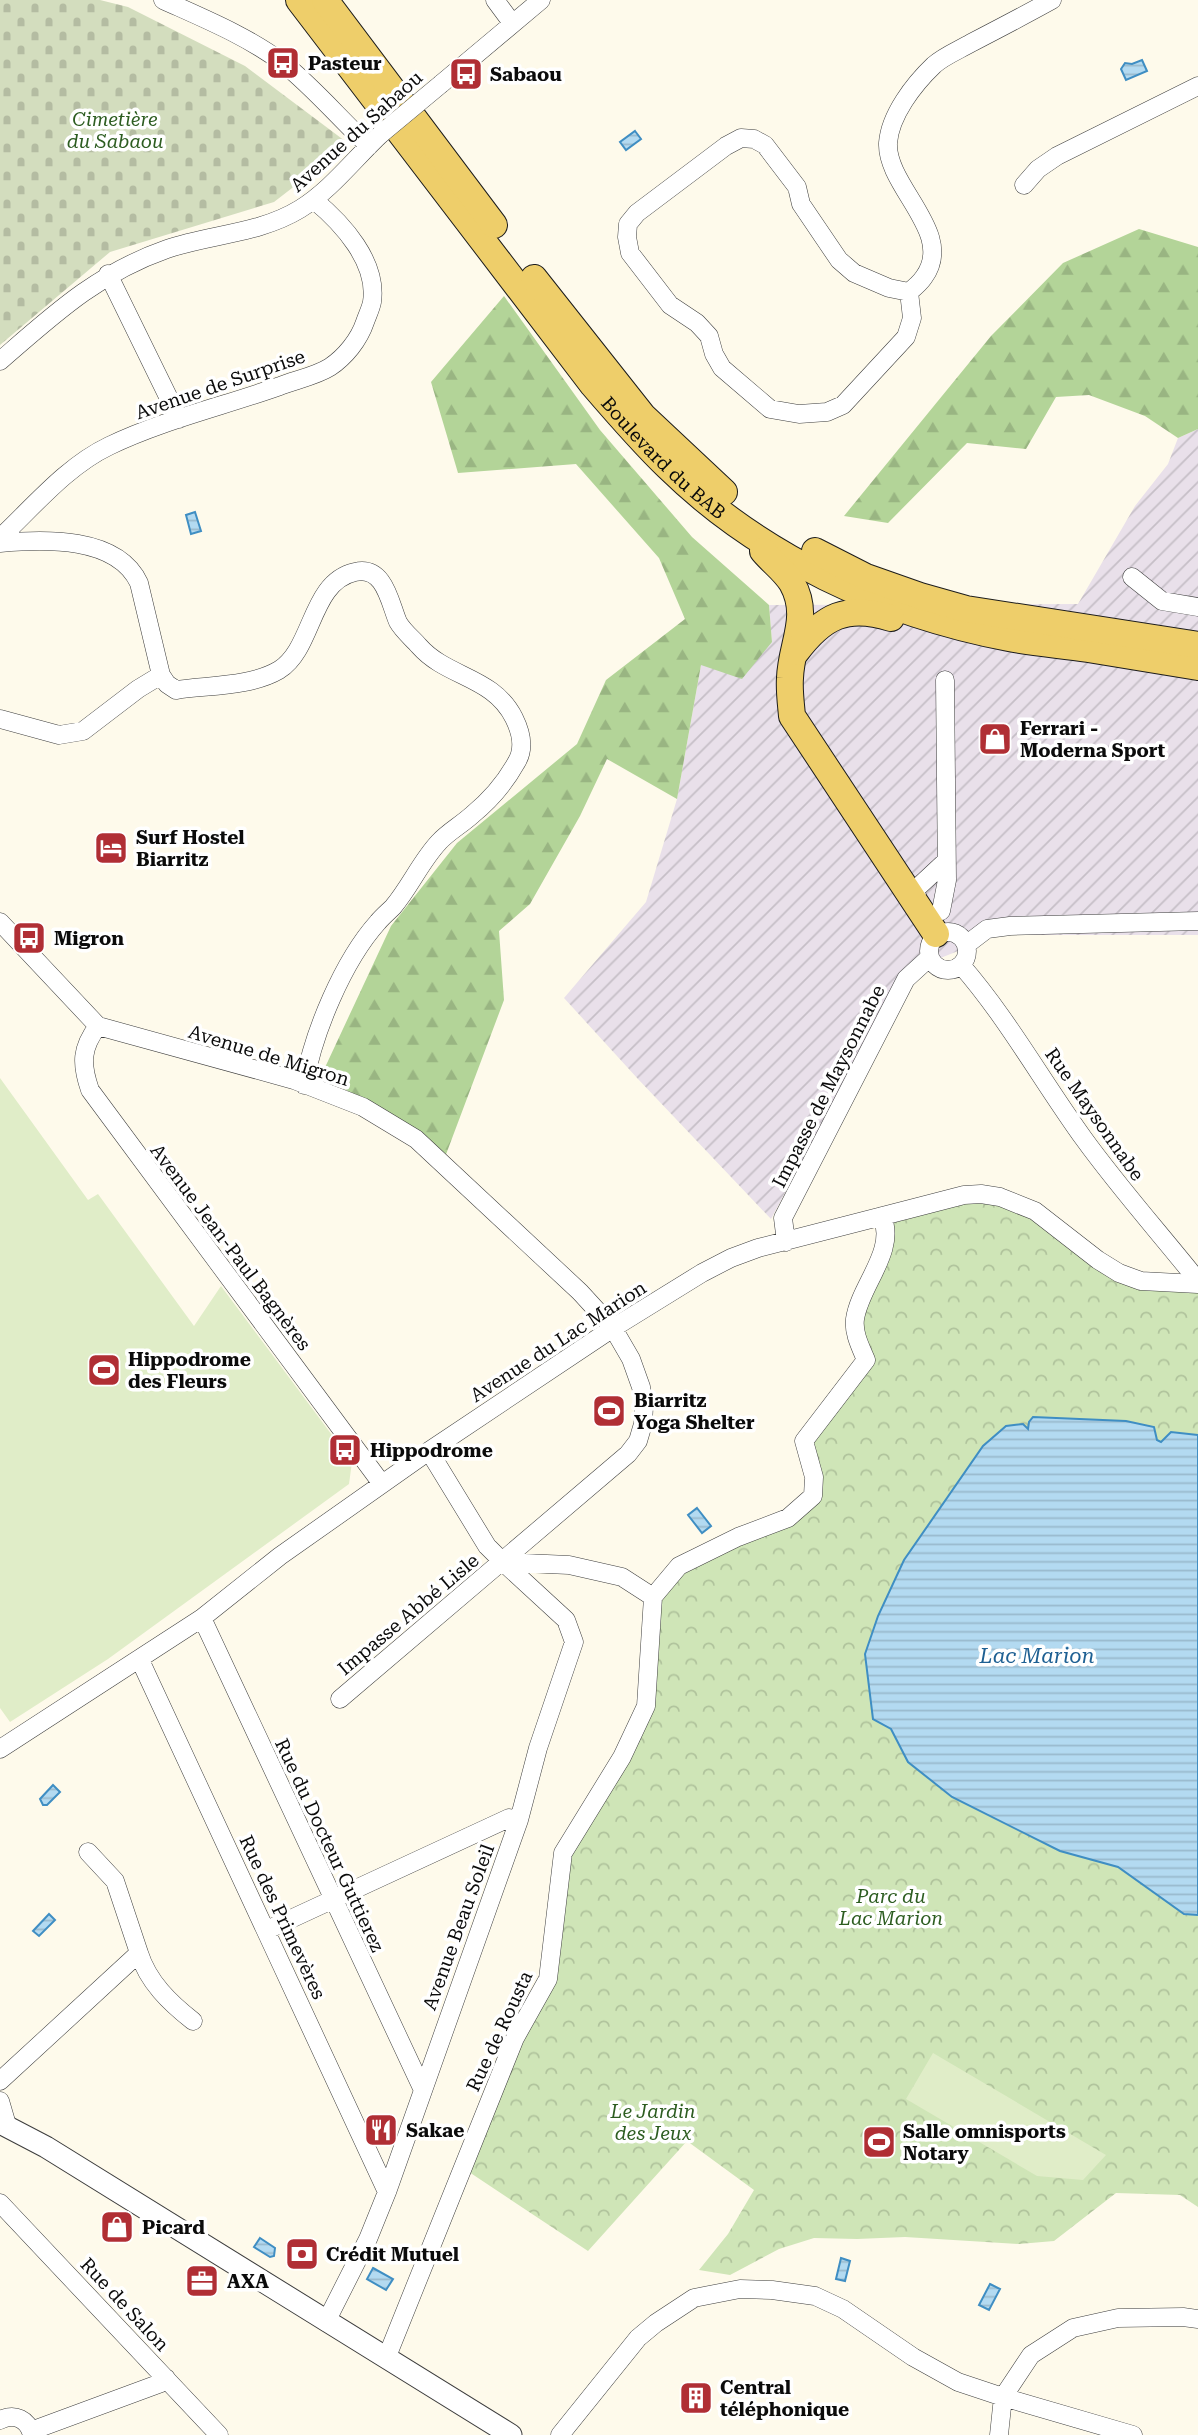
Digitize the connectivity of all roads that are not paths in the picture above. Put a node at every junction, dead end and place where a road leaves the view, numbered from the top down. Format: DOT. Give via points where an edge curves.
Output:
graph roads {
  1 [pos="163,0"];
  2 [pos="299,0"];
  3 [pos="325,0"];
  4 [pos="495,0"];
  5 [pos="541,0"];
  6 [pos="1052,0"];
  7 [pos="512,23"];
  8 [pos="1198,86"];
  9 [pos="376,139"];
  10 [pos="1024,185"];
  11 [pos="314,200"];
  12 [pos="108,274"];
  13 [pos="909,292"];
  14 [pos="0,361"];
  15 [pos="179,419"];
  16 [pos="752,535"];
  17 [pos="0,541"];
  18 [pos="1132,577"];
  19 [pos="1198,607"];
  20 [pos="1009,638"];
  21 [pos="1198,645"];
  22 [pos="795,654"];
  23 [pos="1198,667"];
  24 [pos="161,675"];
  25 [pos="945,680"];
  26 [pos="0,719"];
  27 [pos="946,861"];
  28 [pos="932,919"];
  29 [pos="1198,921"];
  30 [pos="0,922"];
  31 [pos="961,965"];
  32 [pos="97,1026"];
  33 [pos="304,1084"];
  34 [pos="882,1216"];
  35 [pos="786,1242"];
  36 [pos="1198,1284"];
  37 [pos="614,1328"];
  38 [pos="429,1451"];
  39 [pos="382,1484"];
  40 [pos="503,1562"];
  41 [pos="653,1597"];
  42 [pos="202,1618"];
  43 [pos="140,1660"];
  44 [pos="340,1699"];
  45 [pos="0,1749"];
  46 [pos="519,1820"];
  47 [pos="88,1852"];
  48 [pos="332,1900"];
  49 [pos="267,1930"];
  50 [pos="139,1953"];
  51 [pos="193,2021"];
  52 [pos="0,2081"];
  53 [pos="422,2088"];
  54 [pos="0,2101"];
  55 [pos="4,2124"];
  56 [pos="387,2192"];
  57 [pos="0,2203"];
  58 [pos="1198,2319"];
  59 [pos="326,2322"];
  60 [pos="386,2359"];
  61 [pos="166,2378"];
  62 [pos="1003,2398"];
  63 [pos="0,2420"];
  64 [pos="32,2433"];
  65 [pos="219,2435"];
  66 [pos="511,2435"];
  67 [pos="560,2435"];
  68 [pos="999,2435"];
  69 [pos="1133,2435"];
  1 -- 9 [label="street" via="272,55"];
  2 -- 16 [label="main road, Boulevard du BAB" via="634,433 707,502"];
  3 -- 21 [label="main road, Boulevard du BAB" via="643,416 714,484 761,519 866,577 920,596 966,609"];
  4 -- 7 [label="street"];
  5 -- 7 [label="street, Avenue du Sabaou"];
  6 -- 13 [label="street" via="934,65 895,118 888,143 891,162 924,221 932,260 926,276"];
  7 -- 9 [label="street, Avenue du Sabaou, bridge"];
  8 -- 10 [label="street" via="1057,156"];
  9 -- 11 [label="street, Avenue du Sabaou"];
  11 -- 12 [label="street, Avenue du Sabaou" via="269,224 169,248"];
  11 -- 15 [label="street, Avenue de Surprise" via="355,243 369,273 372,301 362,331 328,369"];
  12 -- 14 [label="street, Avenue du Sabaou"];
  12 -- 15 [label="street"];
  13 -- 13 [label="street" via="854,273 839,260 801,204 797,187 765,145 754,139 741,138 726,146 628,224 630,253 670,305 709,336 723,368 770,409 799,414 827,412 843,405 906,337 912,318"];
  15 -- 17 [label="street, Avenue de Surprise" via="108,446 74,468"];
  16 -- 20 [label="main road, Boulevard du BAB" via="881,602"];
  16 -- 22 [label="main road" via="780,566 800,602"];
  17 -- 24 [label="street" via="40,539 86,546 106,552 133,571"];
  18 -- 19 [label="street" via="1162,601"];
  20 -- 22 [label="main road" via="925,628 852,611 830,618 811,632"];
  20 -- 23 [label="main road, Boulevard du BAB"];
  22 -- 28 [label="main road" via="789,677 792,716"];
  24 -- 26 [label="street" via="83,731 59,735"];
  24 -- 33 [label="street" via="176,690 263,678 295,654 324,596 338,580 365,572 378,578 390,594 399,624 427,655 486,686 516,720 523,745 518,761 498,789 437,844 355,956 321,1020"];
  25 -- 27 [label="street"];
  27 -- 28 [label="street"];
  27 -- 28 [label="street" via="947,880"];
  28 -- 29 [label="street" via="987,929"];
  28 -- 31 [label="street" via="967,956"];
  28 -- 31 [label="street" via="932,963 943,970"];
  28 -- 35 [label="street, Impasse de Maysonnabe" via="783,1218"];
  30 -- 32 [label="street"];
  31 -- 36 [label="street, Rue Maysonnabe" via="1002,1016 1083,1138"];
  32 -- 33 [label="street, Avenue de Migron"];
  32 -- 39 [label="street, Avenue Jean-Paul Bagnères" via="86,1041 83,1072 90,1090"];
  33 -- 37 [label="street, Avenue de Migron" via="363,1107 416,1139"];
  34 -- 35 [label="street, Avenue du Lac Marion"];
  34 -- 36 [label="street, Avenue du Lac Marion" via="964,1195 1000,1197 1035,1211 1119,1273 1140,1282"];
  34 -- 41 [label="street" via="886,1242 855,1320 866,1360 804,1441 814,1477 813,1496 788,1518 679,1566"];
  35 -- 37 [label="street, Avenue du Lac Marion" via="731,1258"];
  37 -- 38 [label="street, Avenue du Lac Marion"];
  37 -- 40 [label="street, Avenue de Migron" via="631,1359 645,1405 638,1441"];
  38 -- 39 [label="street, Avenue du Lac Marion"];
  38 -- 40 [label="street, Avenue Beau Soleil" via="487,1546"];
  39 -- 42 [label="street, Avenue du Lac Marion"];
  40 -- 41 [label="street" via="569,1565 622,1577"];
  40 -- 44 [label="street, Impasse Abbé Lisle"];
  40 -- 46 [label="street, Avenue Beau Soleil" via="566,1620 574,1642"];
  41 -- 60 [label="street, Rue de Rousta" via="646,1706 622,1756 563,1853 548,1979 515,2038"];
  42 -- 43 [label="street, Avenue du Lac Marion"];
  42 -- 48 [label="street, Rue du Docteur Guttierez"];
  43 -- 45 [label="street, Avenue du Lac Marion"];
  43 -- 49 [label="street, Rue des Primevères"];
  46 -- 48 [label="street" via="509,1818"];
  46 -- 53 [label="street, Avenue Beau Soleil"];
  47 -- 50 [label="street" via="116,1881"];
  48 -- 49 [label="street"];
  48 -- 53 [label="street, Rue du Docteur Guttierez"];
  49 -- 56 [label="street, Rue des Primevères"];
  50 -- 51 [label="street" via="145,1972 175,2008"];
  50 -- 52 [label="street"];
  53 -- 56 [label="street, Avenue Beau Soleil"];
  54 -- 55 [label="street"];
  55 -- 59 [label="street"];
  56 -- 59 [label="street, Avenue Beau Soleil"];
  57 -- 61 [label="street, Rue de Salon"];
  58 -- 62 [label="street" via="1118,2318 1073,2328 1031,2355"];
  59 -- 60 [label="street"];
  60 -- 66 [label="street"];
  61 -- 64 [label="street"];
  61 -- 65 [label="street, Rue de Salon"];
  62 -- 67 [label="street" via="958,2382 815,2296 740,2290 694,2298 638,2338"];
  62 -- 68 [label="street"];
  62 -- 69 [label="street"];
  63 -- 64 [label="street" via="17,2417"];
}
